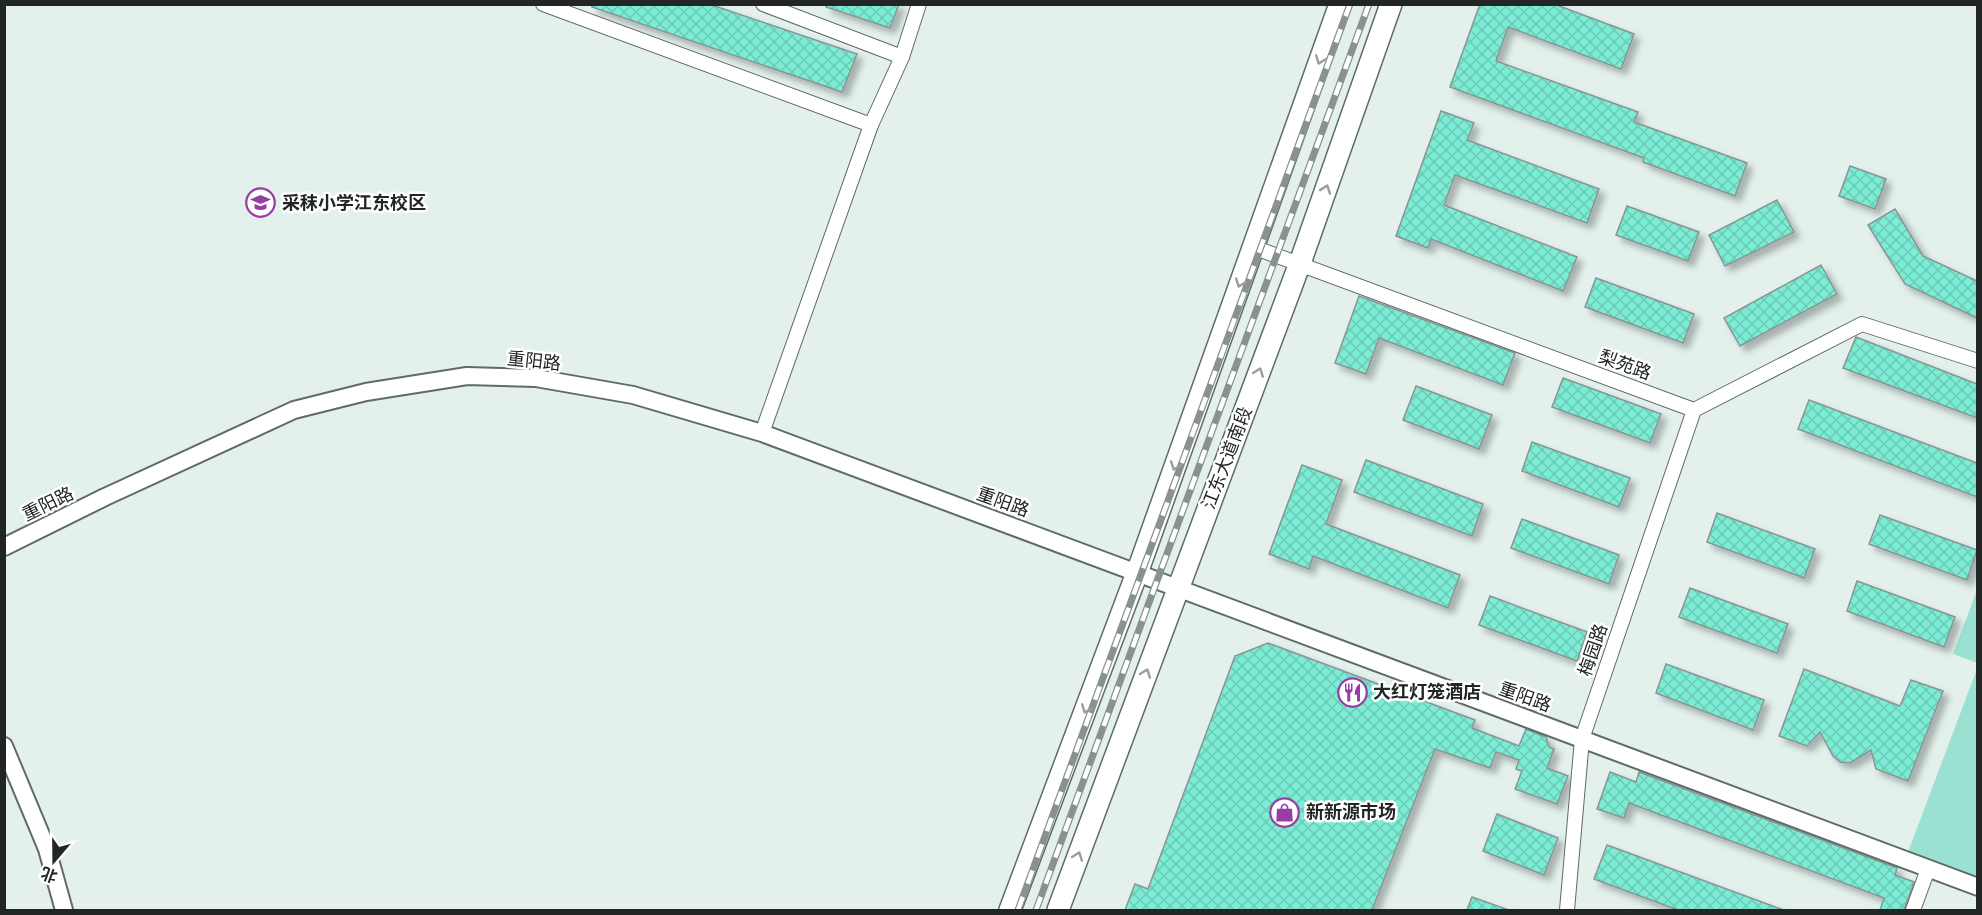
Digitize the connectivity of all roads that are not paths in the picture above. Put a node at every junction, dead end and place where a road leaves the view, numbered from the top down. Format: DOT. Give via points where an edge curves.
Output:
graph roads {
  1 [pos="543,4"];
  2 [pos="764,4"];
  3 [pos="919,4"];
  4 [pos="1340,4"];
  5 [pos="1391,4"];
  6 [pos="902,57"];
  7 [pos="871,125"];
  8 [pos="1253,247"];
  9 [pos="1300,263"];
  10 [pos="1977,361"];
  11 [pos="1694,410"];
  12 [pos="762,433"];
  13 [pos="4,547"];
  14 [pos="1137,573"];
  15 [pos="1178,588"];
  16 [pos="1582,739"];
  17 [pos="4,746"];
  18 [pos="1928,869"];
  19 [pos="1977,887"];
  20 [pos="64,910"];
  21 [pos="1010,910"];
  22 [pos="1058,910"];
  23 [pos="1567,910"];
  24 [pos="1913,910"];
  1 -- 7 [label="street"];
  2 -- 6 [label="street"];
  3 -- 6 [label="street"];
  4 -- 8 [label="main road, one-way"];
  9 -- 5 [label="main road, 江东大道南段, one-way"];
  6 -- 7 [label="street"];
  7 -- 12 [label="street"];
  8 -- 9 [label="street, 梨苑路"];
  8 -- 14 [label="main road, one-way"];
  9 -- 11 [label="street, 梨苑路"];
  15 -- 9 [label="main road, 江东大道南段, one-way"];
  10 -- 11 [label="street" via="1862,324"];
  11 -- 16 [label="street, 梅园路"];
  12 -- 13 [label="street, 重阳路" via="633,395 536,378 467,375 366,392 294,411"];
  12 -- 14 [label="street, 重阳路"];
  14 -- 15 [label="street, 重阳路"];
  14 -- 21 [label="main road, one-way"];
  15 -- 16 [label="street, 重阳路"];
  22 -- 15 [label="main road, 江东大道南段, one-way"];
  16 -- 18 [label="street, 重阳路"];
  16 -- 23 [label="street, 梅园路"];
  17 -- 20 [label="street" via="47,849"];
  18 -- 19 [label="street, 重阳路"];
  18 -- 24 [label="street"];
}
